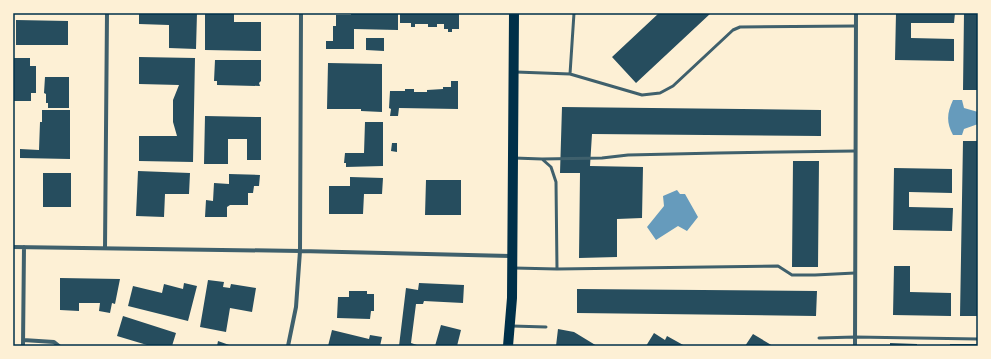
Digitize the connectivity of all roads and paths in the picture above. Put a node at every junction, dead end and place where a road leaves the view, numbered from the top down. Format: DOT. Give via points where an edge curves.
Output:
graph roads {
  1 [pos="107,13"];
  2 [pos="301,13"];
  3 [pos="514,13"];
  4 [pos="574,13"];
  5 [pos="856,13"];
  6 [pos="856,26"];
  7 [pos="513,72"];
  8 [pos="570,74"];
  9 [pos="855,151"];
  10 [pos="513,158"];
  11 [pos="542,159"];
  12 [pos="13,247"];
  13 [pos="24,247"];
  14 [pos="105,248"];
  15 [pos="300,251"];
  16 [pos="512,256"];
  17 [pos="512,268"];
  18 [pos="557,269"];
  19 [pos="855,273"];
  20 [pos="510,326"];
  21 [pos="546,327"];
  22 [pos="855,337"];
  23 [pos="819,338"];
  24 [pos="978,339"];
  25 [pos="23,340"];
  26 [pos="23,346"];
  27 [pos="59,346"];
  28 [pos="288,346"];
  29 [pos="508,346"];
  30 [pos="855,346"];
  1 -- 14 [label="street"];
  2 -- 15 [label="street"];
  3 -- 7 [label="main road"];
  4 -- 8 [label="lane"];
  5 -- 6 [label="street"];
  6 -- 8 [label="lane" via="740,27 732,30 673,86 660,93 642,95"];
  6 -- 9 [label="street"];
  7 -- 8 [label="lane"];
  7 -- 10 [label="main road"];
  9 -- 11 [label="lane" via="725,152"];
  9 -- 19 [label="street"];
  10 -- 11 [label="lane"];
  10 -- 16 [label="main road"];
  11 -- 18 [label="lane" via="551,167 556,182"];
  12 -- 13 [label="street"];
  13 -- 14 [label="street"];
  13 -- 25 [label="street"];
  14 -- 15 [label="street"];
  15 -- 16 [label="street"];
  15 -- 28 [label="street" via="296,307"];
  16 -- 17 [label="main road"];
  17 -- 18 [label="lane"];
  17 -- 20 [label="main road"];
  18 -- 19 [label="lane" via="778,266 792,275"];
  19 -- 22 [label="street"];
  20 -- 21 [label="lane"];
  20 -- 29 [label="main road"];
  22 -- 23 [label="lane"];
  22 -- 24 [label="lane"];
  22 -- 30 [label="street"];
  25 -- 26 [label="street"];
  25 -- 27 [label="street" via="54,342"];
}
